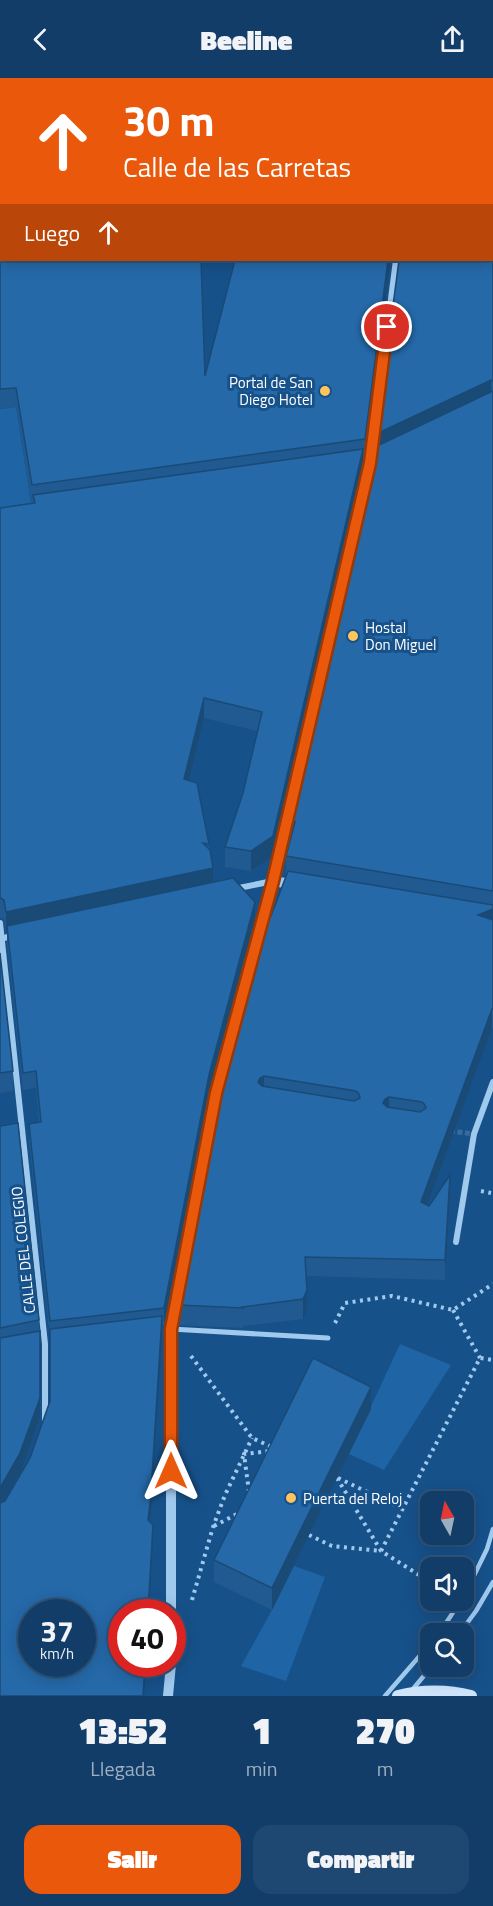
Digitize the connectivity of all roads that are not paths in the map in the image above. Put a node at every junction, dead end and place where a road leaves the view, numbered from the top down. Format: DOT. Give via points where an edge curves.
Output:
graph roads {
  1 [pos="396,261"];
  2 [pos="381,458"];
  3 [pos="370,463"];
  4 [pos="359,465"];
  5 [pos="273,881"];
  6 [pos="308,887"];
  7 [pos="228,890"];
  8 [pos="0,923"];
  9 [pos="24,934"];
  10 [pos="1,939"];
  11 [pos="493,1082"];
  12 [pos="456,1242"];
  13 [pos="165,1329"];
  14 [pos="328,1338"];
  15 [pos="56,1343"];
  16 [pos="45,1344"];
  17 [pos="34,1347"];
  18 [pos="42,1428"];
  19 [pos="493,1529"];
  20 [pos="474,1576"];
  21 [pos="493,1582"];
  22 [pos="171,1599"];
  23 [pos="467,1623"];
  24 [pos="420,1656"];
  25 [pos="170,1677"];
  26 [pos="422,1677"];
  27 [pos="405,1695"];
  28 [pos="168,1696"];
  29 [pos="385,1696"];
  30 [pos="471,1696"];
  1 -- 3 [label="street"];
  2 -- 3 [label="street"];
  3 -- 4 [label="street"];
  3 -- 5 [label="street"];
  5 -- 6 [label="street"];
  5 -- 7 [label="street"];
  5 -- 13 [label="street" via="216,1093"];
  8 -- 10 [label="street, CALLE DEL COLEGIO"];
  9 -- 10 [label="street"];
  10 -- 16 [label="street, CALLE DEL COLEGIO"];
  11 -- 12 [label="street" via="474,1134"];
  13 -- 14 [label="street"];
  13 -- 22 [label="street"];
  15 -- 16 [label="street"];
  16 -- 17 [label="street"];
  16 -- 18 [label="street, CALLE DEL COLEGIO"];
  19 -- 20 [label="lane"];
  21 -- 23 [label="lane"];
  24 -- 29 [label="lane"];
  25 -- 28 [label="street"];
  26 -- 27 [label="lane"];
  27 -- 30 [label="main road" via="435,1692"];
}
